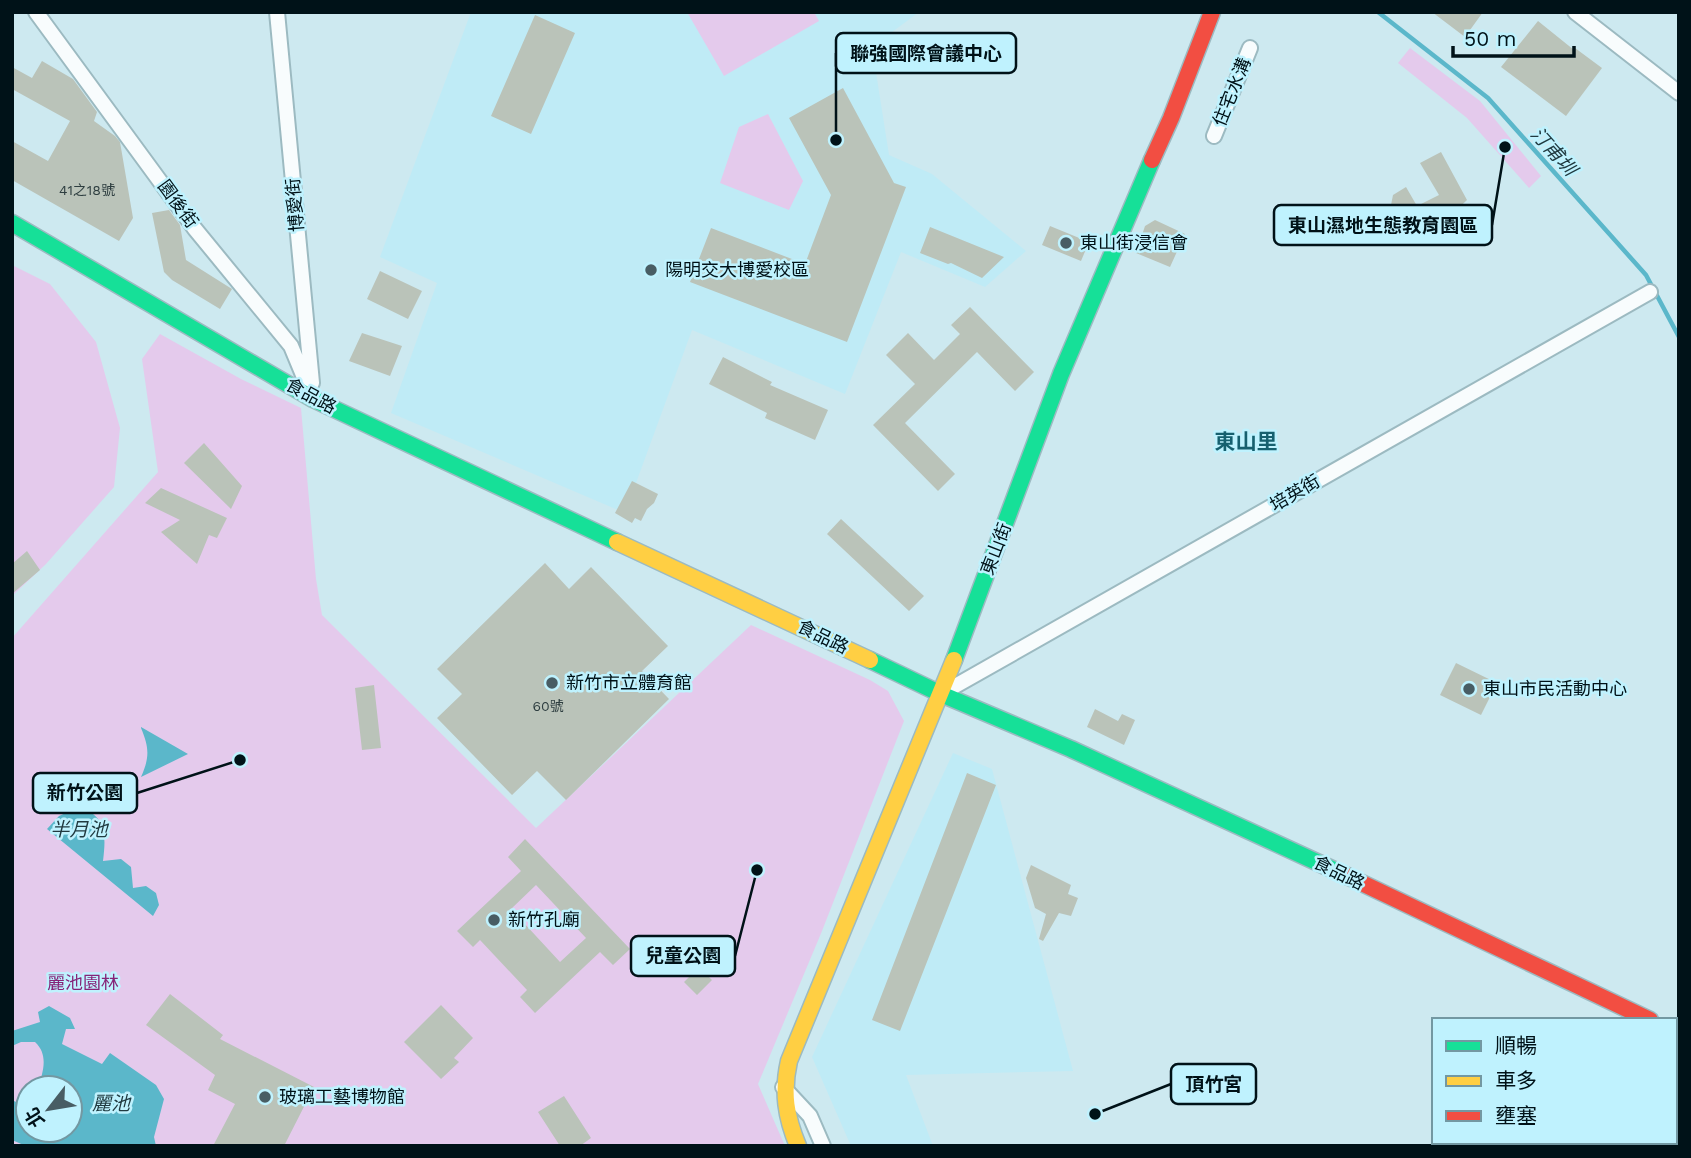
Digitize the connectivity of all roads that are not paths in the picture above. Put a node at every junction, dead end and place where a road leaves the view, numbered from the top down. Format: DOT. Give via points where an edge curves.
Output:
graph roads {
  1 [pos="36,12"];
  2 [pos="277,12"];
  3 [pos="1212,12"];
  4 [pos="1575,12"];
  5 [pos="1250,48"];
  6 [pos="1679,93"];
  7 [pos="1214,136"];
  8 [pos="12,223"];
  9 [pos="1650,292"];
  10 [pos="313,399"];
  11 [pos="941,694"];
  12 [pos="1646,1018"];
  13 [pos="783,1087"];
  14 [pos="798,1146"];
  15 [pos="823,1146"];
  1 -- 10 [label="street, 園後街" via="195,229 291,346"];
  2 -- 10 [label="street, 博愛街"];
  3 -- 11 [label="street, 東山街" via="1061,374"];
  4 -- 6 [label="street"];
  5 -- 7 [label="street, 住宅水溝"];
  8 -- 10 [label="street, 食品路"];
  9 -- 11 [label="street, 培英街"];
  10 -- 11 [label="street, 食品路"];
  11 -- 12 [label="street, 食品路" via="1071,749"];
  11 -- 13 [label="street, 東山街" via="789,1061"];
  13 -- 14 [label="street" via="789,1127"];
  13 -- 15 [label="street" via="810,1116"];
}
